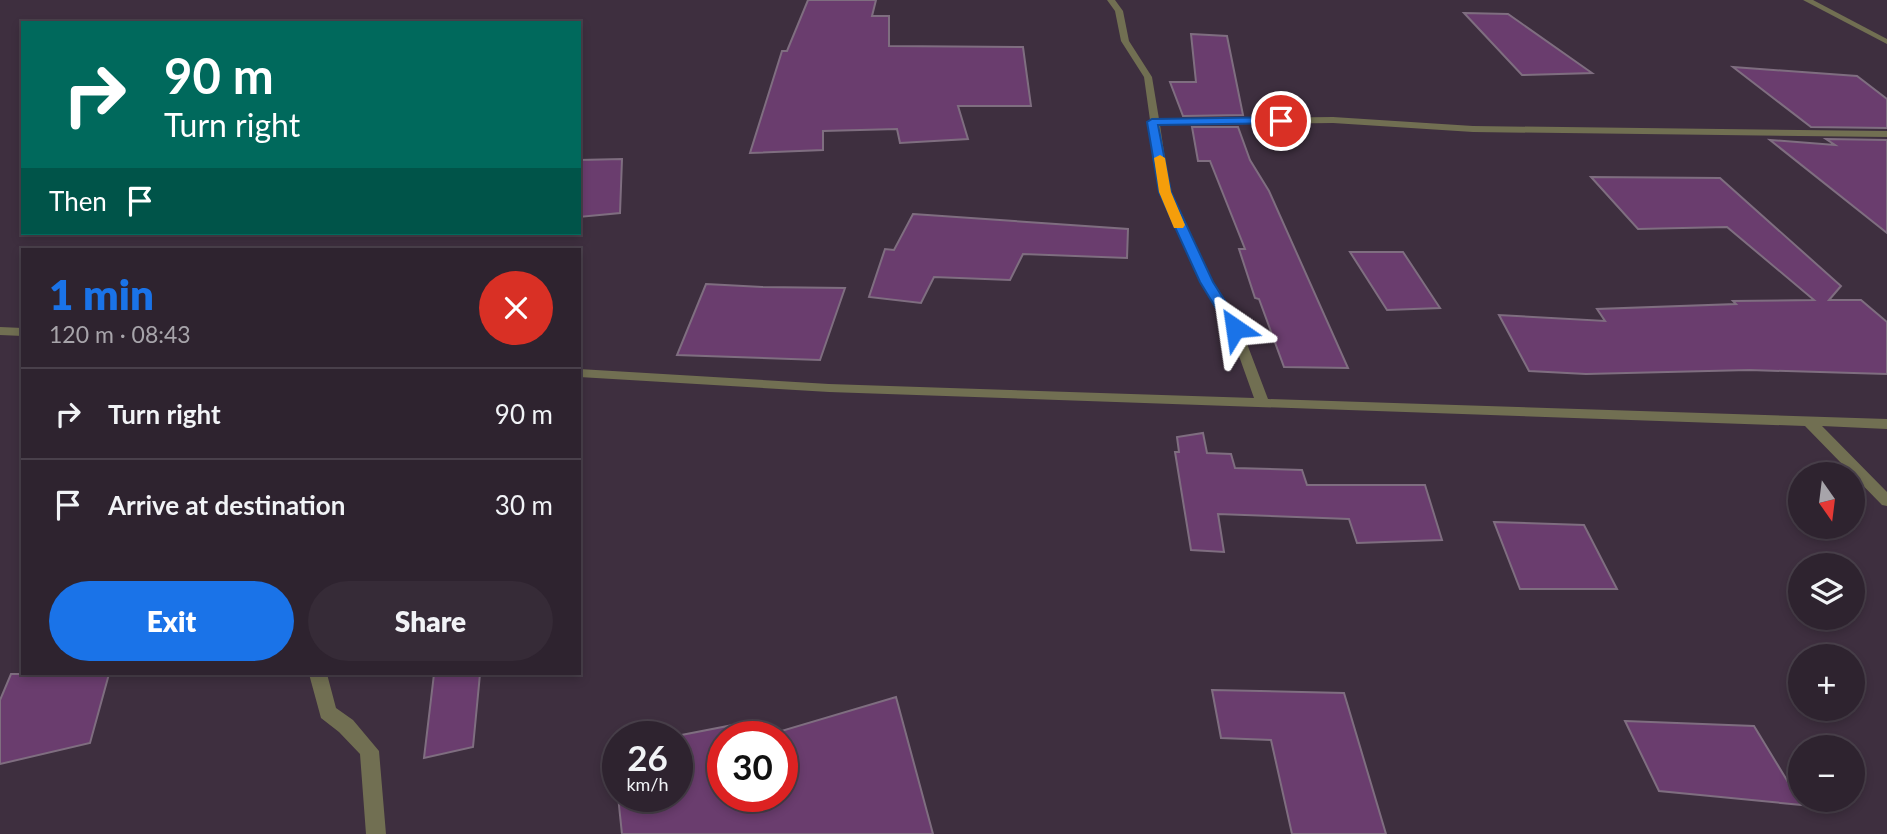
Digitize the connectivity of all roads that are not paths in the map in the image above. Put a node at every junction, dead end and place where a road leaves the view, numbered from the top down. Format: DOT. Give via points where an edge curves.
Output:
graph roads {
  1 [pos="1111,0"];
  2 [pos="1807,0"];
  3 [pos="1887,42"];
  4 [pos="1152,122"];
  5 [pos="1887,134"];
  6 [pos="0,331"];
  7 [pos="21,332"];
  8 [pos="581,373"];
  9 [pos="1263,403"];
  10 [pos="1809,422"];
  11 [pos="1887,424"];
  12 [pos="1887,501"];
  13 [pos="318,675"];
  14 [pos="376,834"];
  1 -- 4 [label="street" via="1119,11 1125,41 1148,77"];
  2 -- 3 [label="street"];
  4 -- 5 [label="street" via="1333,120 1473,129"];
  4 -- 9 [label="street" via="1165,192 1207,282 1235,328"];
  6 -- 7 [label="street"];
  8 -- 9 [label="street" via="829,388"];
  9 -- 10 [label="street"];
  10 -- 11 [label="street"];
  10 -- 12 [label="street"];
  13 -- 14 [label="street" via="328,712 369,751"];
}
